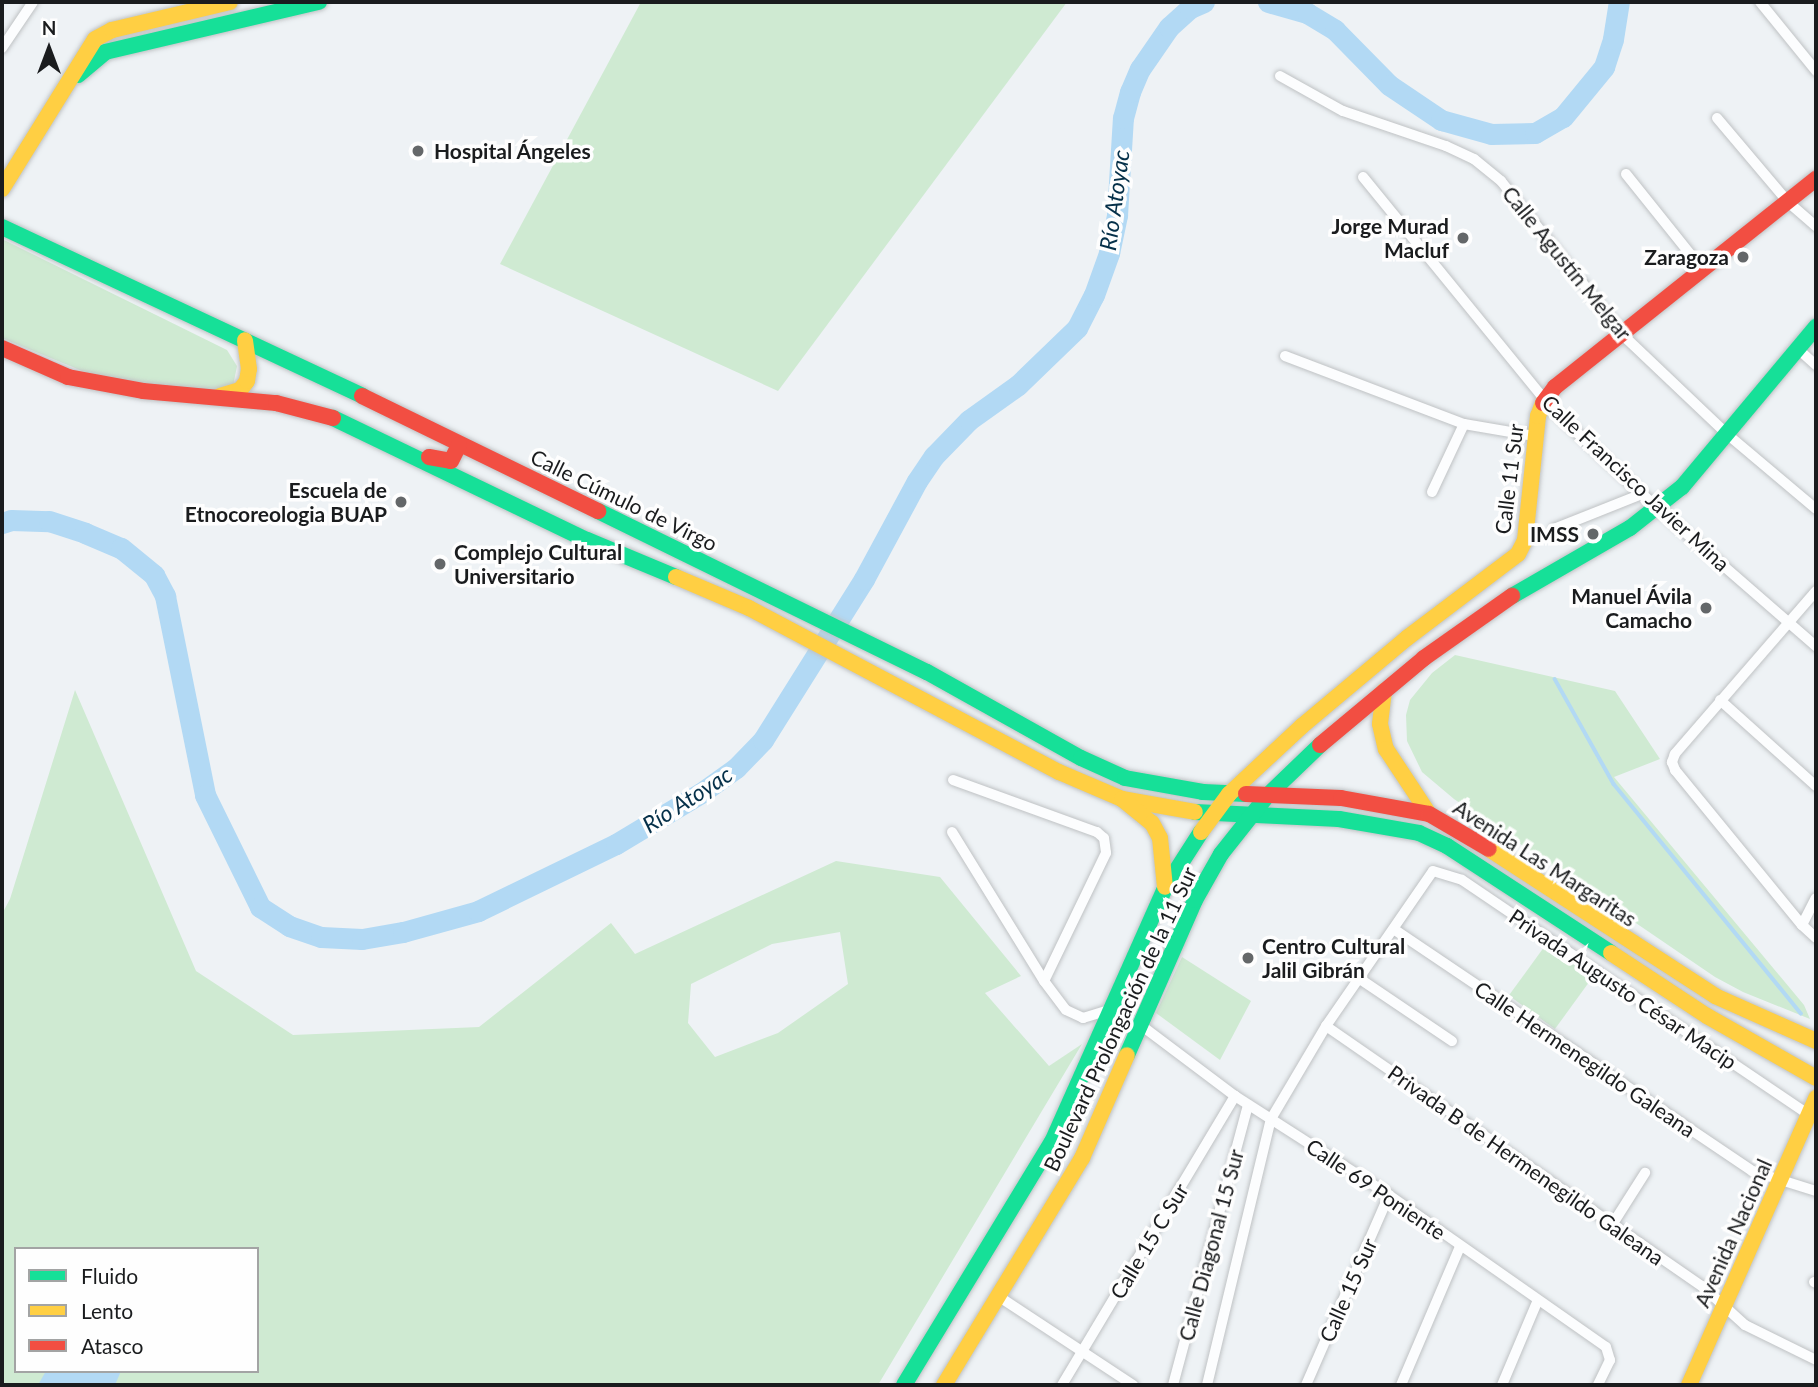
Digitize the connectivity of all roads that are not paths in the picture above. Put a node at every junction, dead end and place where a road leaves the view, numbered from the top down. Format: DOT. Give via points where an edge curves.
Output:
graph roads {
  1 [pos="33,2"];
  2 [pos="230,2"];
  3 [pos="319,2"];
  4 [pos="1760,2"];
  5 [pos="2,48"];
  6 [pos="1816,71"];
  7 [pos="1280,76"];
  8 [pos="69,84"];
  9 [pos="1717,118"];
  10 [pos="1626,174"];
  11 [pos="1363,177"];
  12 [pos="1816,179"];
  13 [pos="3,185"];
  14 [pos="1788,202"];
  15 [pos="1816,226"];
  16 [pos="2,228"];
  17 [pos="1702,269"];
  18 [pos="1816,327"];
  19 [pos="1623,333"];
  20 [pos="245,340"];
  21 [pos="2,348"];
  22 [pos="1798,349"];
  23 [pos="1285,356"];
  24 [pos="1816,365"];
  25 [pos="201,398"];
  26 [pos="1548,405"];
  27 [pos="1464,424"];
  28 [pos="1727,434"];
  29 [pos="1534,436"];
  30 [pos="459,445"];
  31 [pos="402,450"];
  32 [pos="1432,492"];
  33 [pos="1642,494"];
  34 [pos="1657,508"];
  35 [pos="1816,509"];
  36 [pos="1554,529"];
  37 [pos="1816,592"];
  38 [pos="1789,622"];
  39 [pos="1816,646"];
  40 [pos="1384,691"];
  41 [pos="1720,700"];
  42 [pos="1302,726"];
  43 [pos="1323,742"];
  44 [pos="953,780"];
  45 [pos="1816,786"];
  46 [pos="1229,794"];
  47 [pos="1267,796"];
  48 [pos="1122,799"];
  49 [pos="1213,814"];
  50 [pos="1429,814"];
  51 [pos="1251,816"];
  52 [pos="952,832"];
  53 [pos="1433,871"];
  54 [pos="1165,888"];
  55 [pos="1816,898"];
  56 [pos="1802,925"];
  57 [pos="1395,930"];
  58 [pos="1816,938"];
  59 [pos="1360,979"];
  60 [pos="1044,981"];
  61 [pos="1110,1010"];
  62 [pos="1142,1026"];
  63 [pos="1326,1026"];
  64 [pos="1452,1041"];
  65 [pos="1816,1041"];
  66 [pos="1816,1078"];
  67 [pos="1235,1096"];
  68 [pos="1816,1098"];
  69 [pos="1248,1105"];
  70 [pos="1809,1115"];
  71 [pos="1271,1119"];
  72 [pos="1645,1173"];
  73 [pos="1780,1180"];
  74 [pos="1816,1191"];
  75 [pos="1389,1195"];
  76 [pos="1612,1225"];
  77 [pos="1460,1247"];
  78 [pos="998,1296"];
  79 [pos="1537,1302"];
  80 [pos="1724,1306"];
  81 [pos="1083,1350"];
  82 [pos="1816,1360"];
  83 [pos="904,1385"];
  84 [pos="943,1385"];
  85 [pos="1062,1385"];
  86 [pos="1133,1385"];
  87 [pos="1173,1385"];
  88 [pos="1207,1385"];
  89 [pos="1306,1385"];
  90 [pos="1401,1385"];
  91 [pos="1502,1385"];
  92 [pos="1598,1385"];
  93 [pos="1689,1385"];
  1 -- 5 [label="street"];
  2 -- 8 [label="main road" via="103,33 89,45"];
  3 -- 8 [label="main road" via="105,52"];
  4 -- 6 [label="street"];
  7 -- 19 [label="street, Calle Agustín Melgar" via="1343,111 1474,159 1501,181"];
  8 -- 13 [label="main road"];
  9 -- 14 [label="street"];
  10 -- 17 [label="street"];
  11 -- 26 [label="street, Calle Francisco Javier Mina"];
  12 -- 14 [label="main road, Calle 11 Sur"];
  14 -- 15 [label="street"];
  14 -- 17 [label="main road, Calle 11 Sur"];
  16 -- 20 [label="main road, Calle Cúmulo de Virgo"];
  17 -- 19 [label="main road, Calle 11 Sur"];
  18 -- 22 [label="main road"];
  19 -- 26 [label="main road, Calle 11 Sur" via="1555,387"];
  19 -- 28 [label="street, Calle Agustín Melgar"];
  20 -- 25 [label="main road" via="247,381 228,395"];
  20 -- 30 [label="main road, Calle Cúmulo de Virgo"];
  21 -- 25 [label="main road" via="68,377"];
  22 -- 24 [label="street"];
  22 -- 28 [label="main road"];
  23 -- 27 [label="street"];
  25 -- 31 [label="main road" via="307,409"];
  26 -- 29 [label="main road, Calle 11 Sur"];
  26 -- 33 [label="street, Calle Francisco Javier Mina"];
  27 -- 29 [label="street"];
  27 -- 32 [label="street"];
  28 -- 34 [label="main road" via="1682,487"];
  28 -- 35 [label="street, Calle Agustín Melgar"];
  29 -- 42 [label="main road, Calle 11 Sur" via="1525,540 1518,554"];
  30 -- 31 [label="main road" via="452,461"];
  30 -- 46 [label="main road, Calle Cúmulo de Virgo" via="760,588 1125,778 1166,788"];
  31 -- 48 [label="main road" via="587,540 749,608 1059,772"];
  33 -- 34 [label="street, Calle Francisco Javier Mina"];
  33 -- 36 [label="street"];
  34 -- 38 [label="street, Calle Francisco Javier Mina"];
  34 -- 40 [label="main road" via="1522,589"];
  37 -- 38 [label="street"];
  38 -- 39 [label="street, Calle Francisco Javier Mina"];
  38 -- 41 [label="street"];
  40 -- 43 [label="main road"];
  40 -- 50 [label="main road" via="1380,723 1386,749"];
  41 -- 45 [label="street"];
  41 -- 56 [label="street" via="1672,762"];
  42 -- 43 [label="main road"];
  42 -- 46 [label="main road, Calle 11 Sur"];
  43 -- 47 [label="main road"];
  44 -- 60 [label="street" via="1104,838 1106,853"];
  46 -- 47 [label="main road, Avenida Las Margaritas"];
  46 -- 49 [label="main road, Calle 11 Sur"];
  47 -- 50 [label="main road, Avenida Las Margaritas" via="1341,798"];
  47 -- 51 [label="main road"];
  48 -- 49 [label="main road"];
  48 -- 54 [label="main road" via="1152,823 1160,838"];
  49 -- 51 [label="main road"];
  49 -- 54 [label="main road, Boulevard Prolongación de la 11 Sur"];
  50 -- 65 [label="main road, Avenida Las Margaritas" via="1715,996"];
  51 -- 62 [label="main road, Boulevard Prolongación de la 11 Sur" via="1221,854 1195,900"];
  51 -- 66 [label="main road, Avenida Las Margaritas" via="1339,819 1419,833 1707,1016"];
  52 -- 60 [label="street"];
  53 -- 57 [label="street, Calle Diagonal 15 Sur"];
  53 -- 70 [label="street, Privada Augusto César Macip" via="1462,880"];
  54 -- 61 [label="main road, Boulevard Prolongación de la 11 Sur"];
  55 -- 56 [label="street"];
  56 -- 58 [label="street"];
  57 -- 59 [label="street, Calle Diagonal 15 Sur"];
  57 -- 73 [label="street, Calle Hermenegildo Galeana" via="1752,1171"];
  59 -- 63 [label="street, Calle Diagonal 15 Sur"];
  59 -- 64 [label="street"];
  60 -- 61 [label="street" via="1072,1015 1083,1018"];
  61 -- 83 [label="main road, Boulevard Prolongación de la 11 Sur" via="1052,1142"];
  62 -- 67 [label="street, Calle 69 Poniente"];
  62 -- 78 [label="main road, Boulevard Prolongación de la 11 Sur" via="1082,1158"];
  63 -- 71 [label="street, Calle Diagonal 15 Sur"];
  63 -- 76 [label="street, Privada B de Hermenegildo Galeana"];
  67 -- 69 [label="street, Calle 69 Poniente"];
  67 -- 81 [label="street, Calle 15 C Sur"];
  68 -- 70 [label="main road, Avenida Nacional"];
  69 -- 71 [label="street, Calle 69 Poniente"];
  69 -- 87 [label="street, Calle Diagonal 15 Sur"];
  70 -- 73 [label="main road, Avenida Nacional"];
  71 -- 75 [label="street, Calle 69 Poniente"];
  71 -- 88 [label="street, Calle Diagonal 15 Sur"];
  72 -- 76 [label="street"];
  73 -- 74 [label="street, Calle Hermenegildo Galeana"];
  73 -- 80 [label="main road, Avenida Nacional"];
  75 -- 77 [label="street, Calle 69 Poniente"];
  75 -- 89 [label="street, Calle 15 Sur"];
  76 -- 80 [label="street, Privada B de Hermenegildo Galeana"];
  77 -- 79 [label="street, Calle 69 Poniente"];
  77 -- 90 [label="street"];
  78 -- 81 [label="street"];
  78 -- 84 [label="main road, Boulevard Prolongación de la 11 Sur"];
  79 -- 91 [label="street"];
  79 -- 92 [label="street, Calle 69 Poniente" via="1606,1347 1609,1353"];
  80 -- 82 [label="street, Privada B de Hermenegildo Galeana" via="1745,1325"];
  80 -- 93 [label="main road, Avenida Nacional"];
  81 -- 85 [label="street, Calle 15 C Sur"];
  81 -- 86 [label="street"];
}
